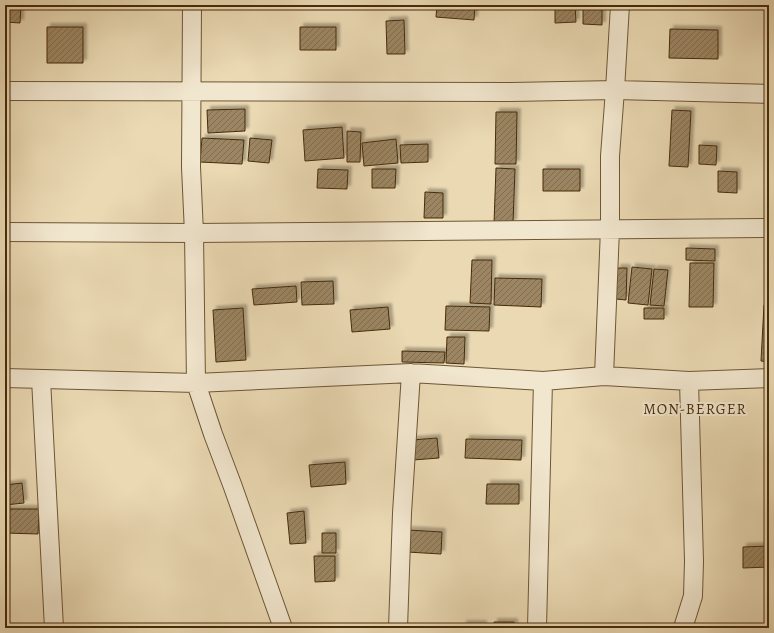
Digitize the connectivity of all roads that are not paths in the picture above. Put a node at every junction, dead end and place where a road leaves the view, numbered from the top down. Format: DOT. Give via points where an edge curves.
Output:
graph roads {
  1 [pos="192,5"];
  2 [pos="620,5"];
  3 [pos="616,90"];
  4 [pos="5,91"];
  5 [pos="191,92"];
  6 [pos="769,94"];
  7 [pos="769,228"];
  8 [pos="610,230"];
  9 [pos="5,232"];
  10 [pos="194,233"];
  11 [pos="411,373"];
  12 [pos="604,376"];
  13 [pos="5,378"];
  14 [pos="769,378"];
  15 [pos="41,379"];
  16 [pos="543,381"];
  17 [pos="689,382"];
  18 [pos="196,383"];
  19 [pos="54,628"];
  20 [pos="283,628"];
  21 [pos="398,628"];
  22 [pos="537,628"];
  23 [pos="683,628"];
  1 -- 5 [label="street"];
  2 -- 3 [label="street"];
  3 -- 5 [label="street"];
  3 -- 6 [label="street"];
  3 -- 8 [label="street" via="610,156"];
  4 -- 5 [label="street"];
  5 -- 10 [label="street"];
  7 -- 8 [label="street"];
  8 -- 10 [label="street"];
  8 -- 12 [label="street"];
  9 -- 10 [label="street"];
  10 -- 18 [label="street"];
  11 -- 16 [label="street"];
  11 -- 18 [label="street"];
  11 -- 21 [label="street"];
  12 -- 16 [label="street"];
  12 -- 17 [label="street"];
  13 -- 15 [label="street"];
  14 -- 17 [label="street"];
  15 -- 18 [label="street"];
  15 -- 19 [label="street"];
  16 -- 22 [label="street"];
  17 -- 23 [label="street" via="694,561 693,596"];
  18 -- 20 [label="street"];
}
